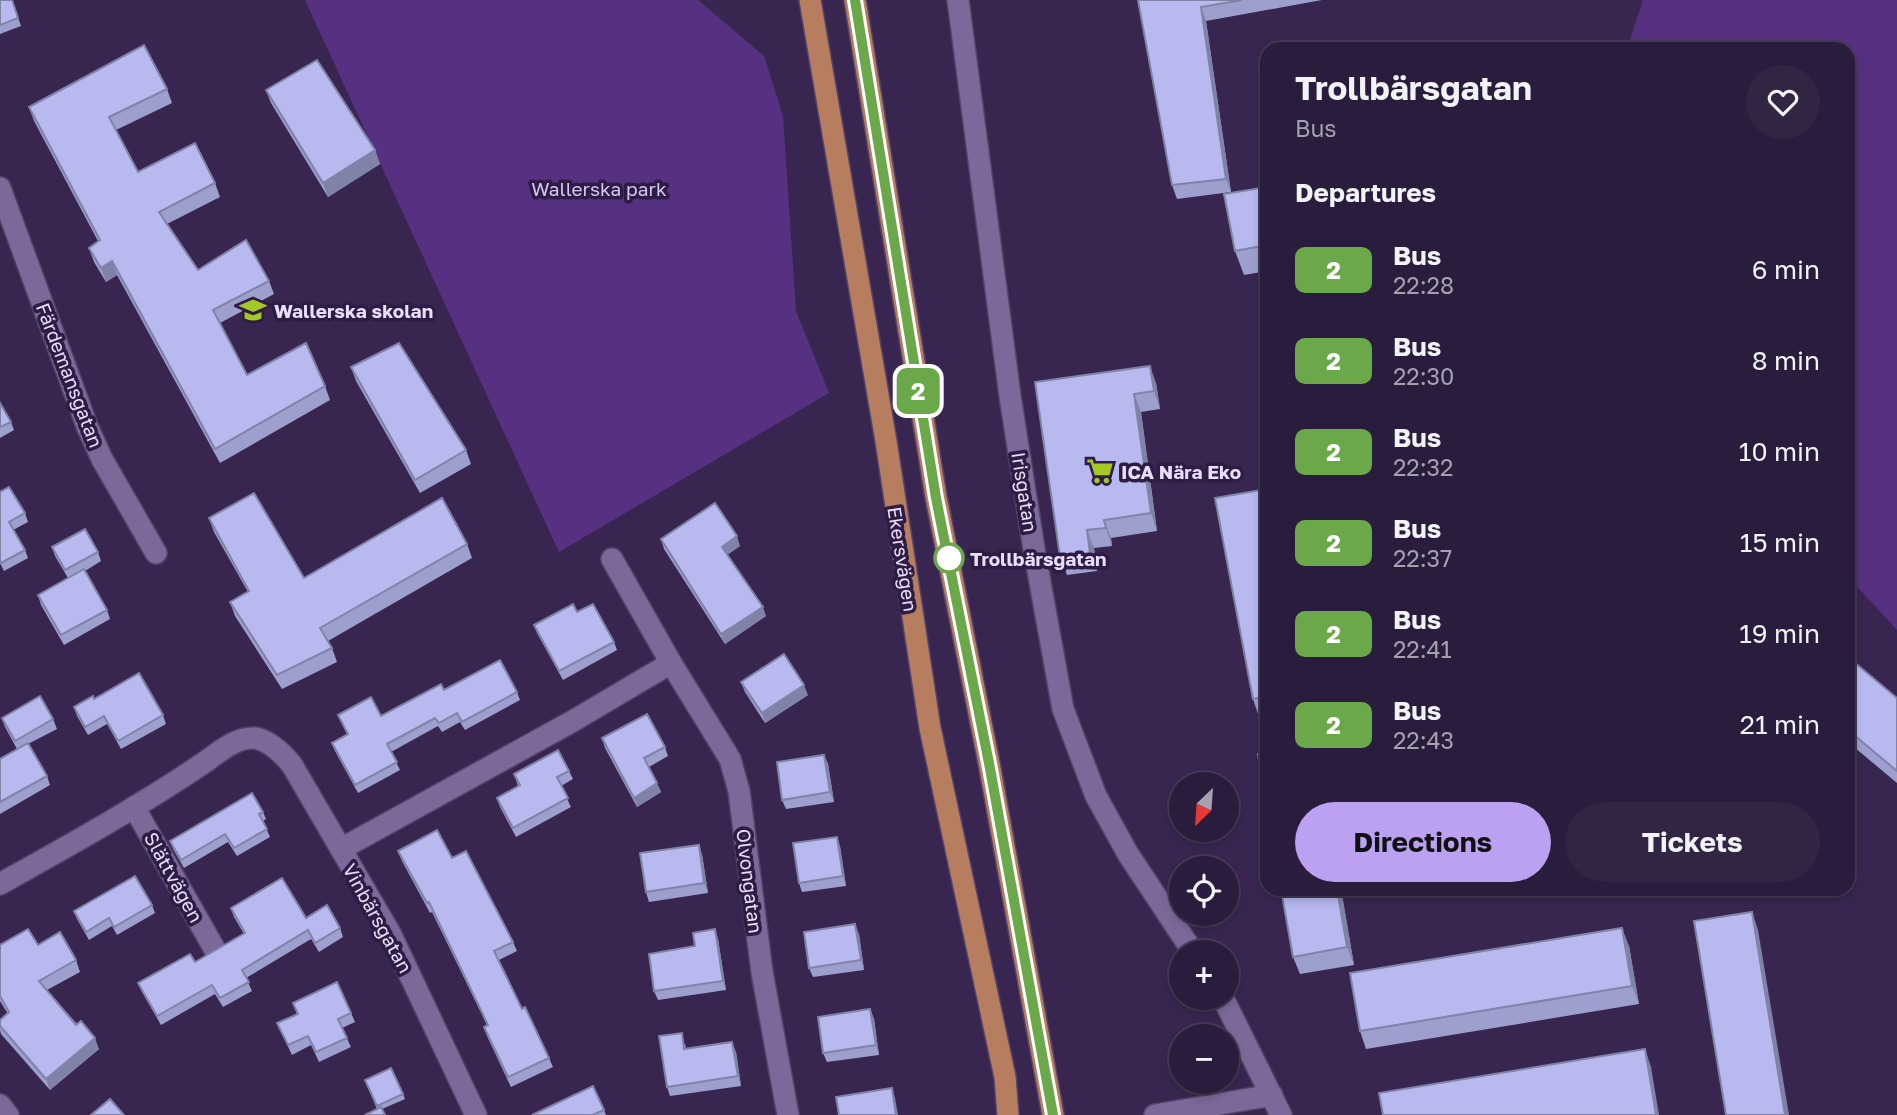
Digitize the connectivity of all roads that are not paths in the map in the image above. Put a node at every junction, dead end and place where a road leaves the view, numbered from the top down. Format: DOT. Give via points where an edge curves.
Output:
graph roads {
  1 [pos="810,0"];
  2 [pos="855,0"];
  3 [pos="958,0"];
  4 [pos="0,188"];
  5 [pos="156,553"];
  6 [pos="612,559"];
  7 [pos="671,663"];
  8 [pos="134,807"];
  9 [pos="341,849"];
  10 [pos="0,884"];
  11 [pos="1185,940"];
  12 [pos="214,948"];
  13 [pos="1229,1010"];
  14 [pos="0,1105"];
  15 [pos="1278,1107"];
  16 [pos="8,1115"];
  17 [pos="476,1115"];
  18 [pos="788,1115"];
  19 [pos="1008,1115"];
  20 [pos="1053,1115"];
  21 [pos="1155,1115"];
  1 -- 19 [label="main road, Ekersvägen" via="930,728 1004,1077"];
  2 -- 20 [label="main road" via="934,484"];
  3 -- 11 [label="street, Irisgatan" via="1010,396 1063,709 1097,796 1128,854"];
  4 -- 5 [label="street, Färdemansgatan" via="87,426"];
  6 -- 7 [label="street, Olvongatan"];
  7 -- 9 [label="street"];
  7 -- 18 [label="street, Olvongatan" via="730,759 739,791 762,972"];
  8 -- 9 [label="street, Vinbärsgatan" via="239,740 256,739 287,759"];
  8 -- 10 [label="street"];
  8 -- 12 [label="street, Slättvägen"];
  9 -- 17 [label="street, Vinbärsgatan" via="390,933"];
  13 -- 15 [label="street"];
  14 -- 16 [label="street"];
  15 -- 21 [label="street"];
}
